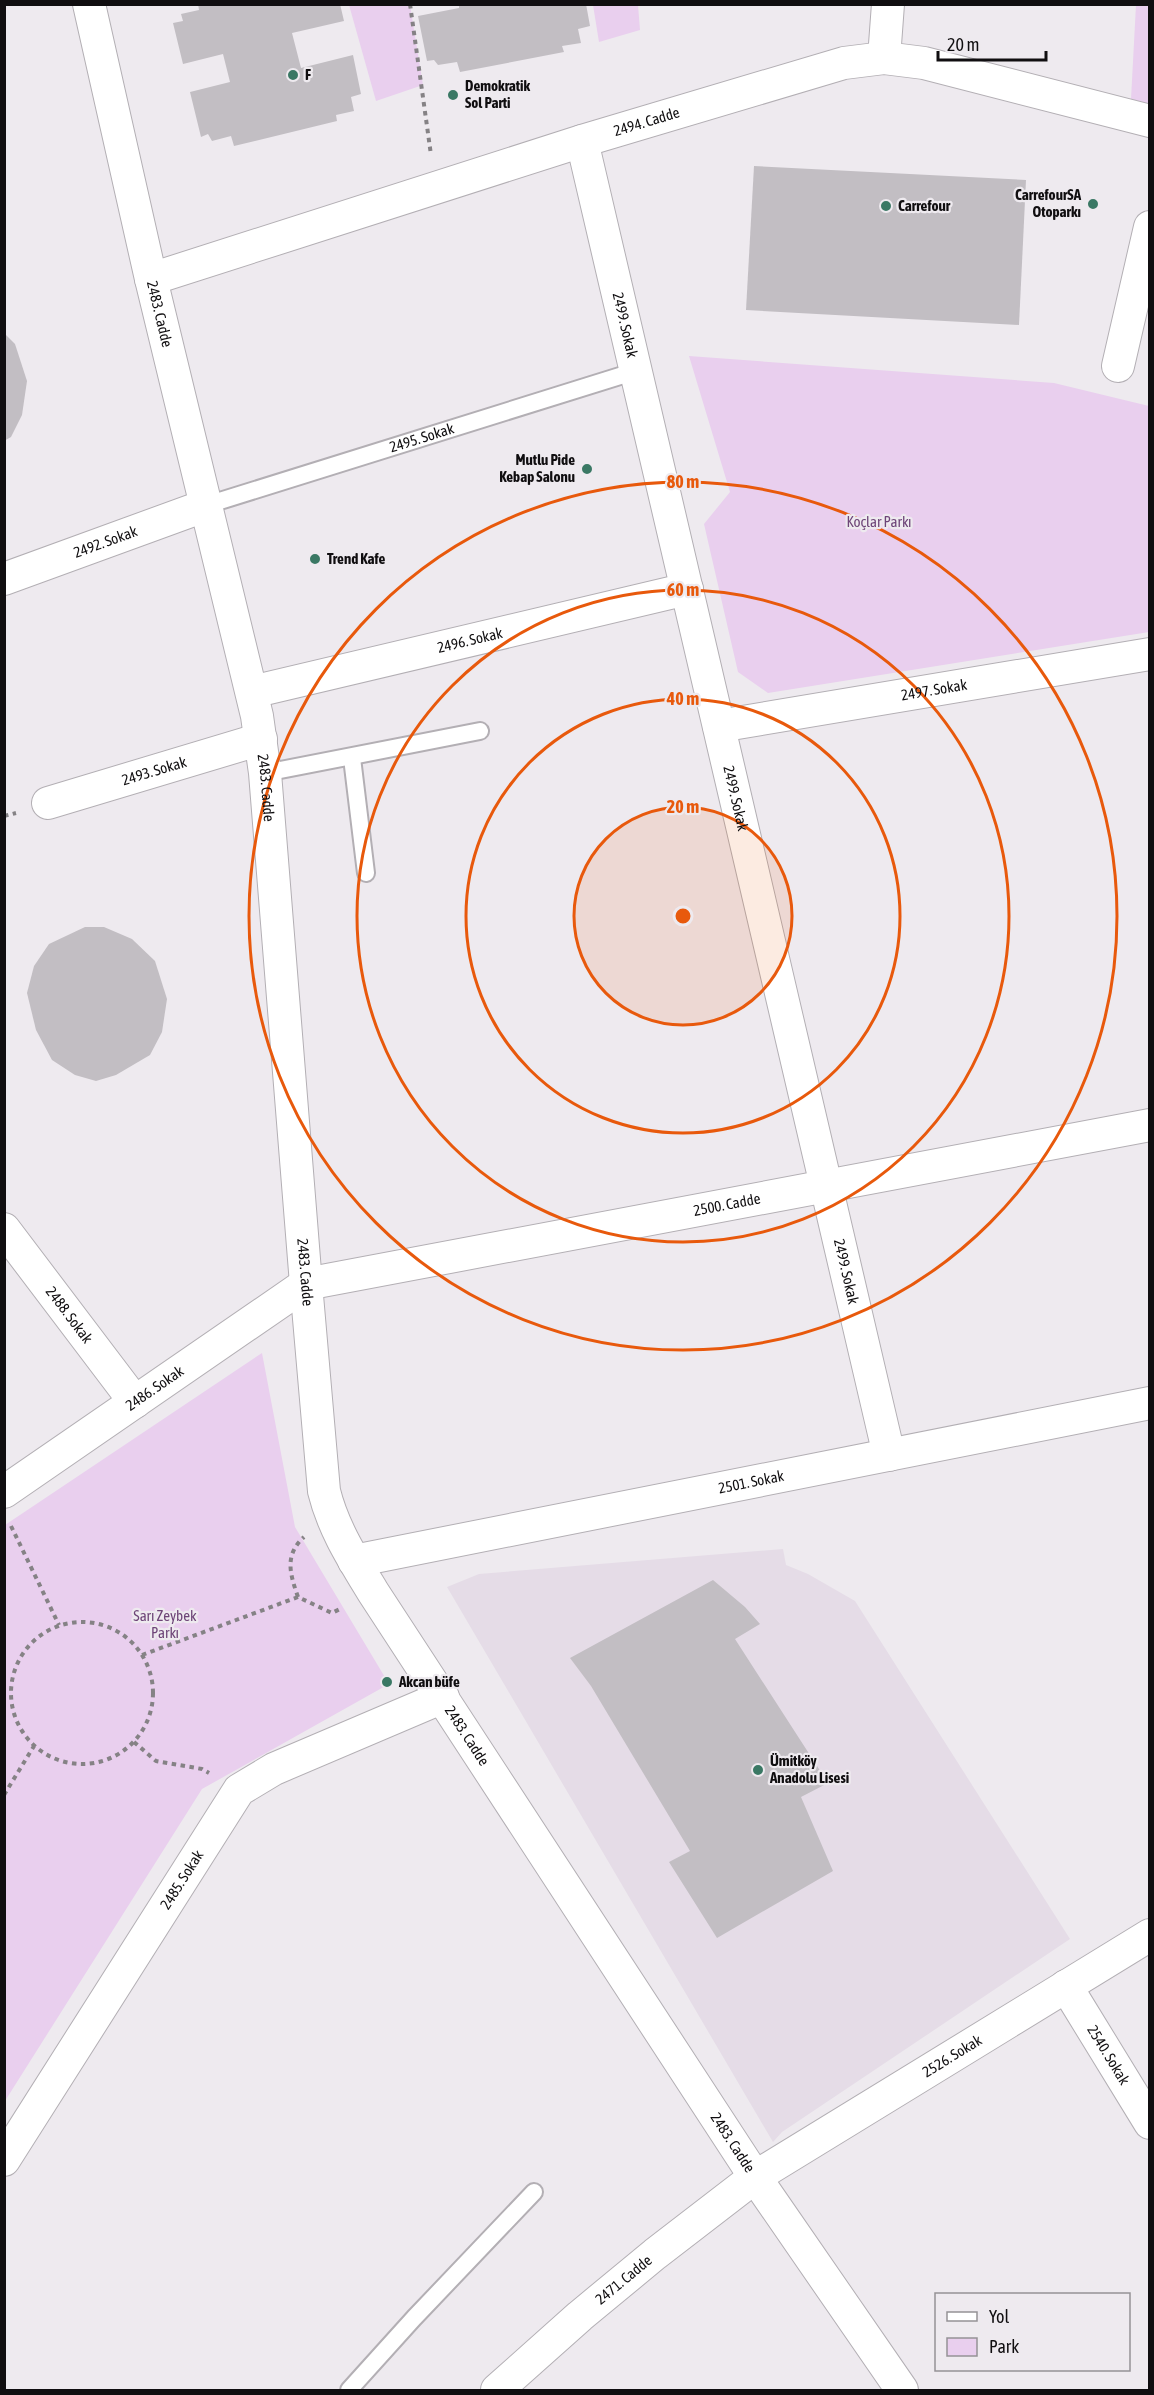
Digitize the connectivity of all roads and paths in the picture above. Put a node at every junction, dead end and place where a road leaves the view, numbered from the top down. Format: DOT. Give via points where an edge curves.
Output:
graph roads {
  1 [pos="89,4"];
  2 [pos="410,4"];
  3 [pos="888,4"];
  4 [pos="884,58"];
  5 [pos="1149,121"];
  6 [pos="582,141"];
  7 [pos="435,188"];
  8 [pos="1149,227"];
  9 [pos="151,279"];
  10 [pos="1118,366"];
  11 [pos="636,371"];
  12 [pos="207,506"];
  13 [pos="4,579"];
  14 [pos="687,589"];
  15 [pos="1149,654"];
  16 [pos="252,692"];
  17 [pos="718,726"];
  18 [pos="480,731"];
  19 [pos="261,739"];
  20 [pos="352,758"];
  21 [pos="265,773"];
  22 [pos="48,803"];
  23 [pos="366,873"];
  24 [pos="1149,1125"];
  25 [pos="826,1186"];
  26 [pos="4,1229"];
  27 [pos="306,1284"];
  28 [pos="135,1402"];
  29 [pos="1149,1403"];
  30 [pos="889,1455"];
  31 [pos="7,1507"];
  32 [pos="330,1514"];
  33 [pos="354,1561"];
  34 [pos="373,1592"];
  35 [pos="298,1596"];
  36 [pos="59,1625"];
  37 [pos="142,1656"];
  38 [pos="443,1697"];
  39 [pos="134,1742"];
  40 [pos="34,1746"];
  41 [pos="239,1790"];
  42 [pos="4,1795"];
  43 [pos="1149,1935"];
  44 [pos="1066,1986"];
  45 [pos="1149,2123"];
  46 [pos="4,2160"];
  47 [pos="755,2177"];
  48 [pos="534,2192"];
  49 [pos="349,2391"];
  50 [pos="497,2391"];
  51 [pos="902,2391"];
  1 -- 9 [label="street, 2483. Cadde"];
  2 -- 7 [label="path"];
  3 -- 4 [label="street"];
  4 -- 5 [label="street, 2494. Cadde" via="924,63"];
  4 -- 6 [label="street, 2494. Cadde" via="824,68"];
  6 -- 7 [label="street, 2494. Cadde"];
  6 -- 11 [label="street, 2499. Sokak"];
  7 -- 9 [label="street, 2494. Cadde"];
  8 -- 10 [label="street"];
  9 -- 12 [label="street, 2483. Cadde"];
  11 -- 12 [label="lane, 2495. Sokak"];
  11 -- 14 [label="street, 2499. Sokak"];
  12 -- 13 [label="street, 2492. Sokak"];
  12 -- 16 [label="street, 2483. Cadde"];
  14 -- 16 [label="street, 2496. Sokak"];
  14 -- 17 [label="street, 2499. Sokak"];
  15 -- 17 [label="street, 2497. Sokak"];
  16 -- 19 [label="street, 2483. Cadde"];
  17 -- 25 [label="street, 2499. Sokak"];
  18 -- 20 [label="lane"];
  19 -- 21 [label="street, 2483. Cadde"];
  19 -- 22 [label="street, 2493. Sokak"];
  20 -- 21 [label="lane"];
  20 -- 23 [label="lane"];
  21 -- 27 [label="street, 2483. Cadde"];
  24 -- 25 [label="street, 2500. Cadde"];
  25 -- 27 [label="street, 2500. Cadde"];
  25 -- 30 [label="street, 2499. Sokak"];
  26 -- 28 [label="street, 2488. Sokak"];
  27 -- 28 [label="street, 2486. Sokak"];
  27 -- 32 [label="street, 2483. Cadde" via="324,1491"];
  28 -- 31 [label="street, 2486. Sokak"];
  29 -- 30 [label="street, 2501. Sokak"];
  30 -- 33 [label="street, 2501. Sokak"];
  31 -- 36 [label="path"];
  32 -- 33 [label="street, 2483. Cadde"];
  32 -- 35 [label="path" via="294,1546 290,1573"];
  33 -- 34 [label="street, 2483. Cadde"];
  34 -- 35 [label="path" via="332,1613"];
  34 -- 38 [label="street, 2483. Cadde"];
  35 -- 37 [label="path"];
  36 -- 37 [label="path" via="83,1622 106,1626 127,1638"];
  36 -- 40 [label="path" via="37,1637 21,1655 12,1678 11,1703 18,1727"];
  37 -- 39 [label="path" via="151,1677 152,1700 147,1723"];
  38 -- 41 [label="street, 2485. Sokak" via="274,1769"];
  38 -- 47 [label="street, 2483. Cadde"];
  39 -- 40 [label="path" via="116,1756 96,1763 73,1764 52,1758"];
  39 -- 41 [label="path" via="156,1761 201,1768"];
  40 -- 42 [label="path"];
  41 -- 46 [label="street, 2485. Sokak"];
  43 -- 44 [label="street, 2526. Sokak"];
  44 -- 45 [label="street, 2540. Sokak"];
  44 -- 47 [label="street, 2526. Sokak"];
  47 -- 50 [label="street, 2471. Cadde" via="646,2261"];
  47 -- 51 [label="street, 2483. Cadde"];
  48 -- 49 [label="lane"];
}
